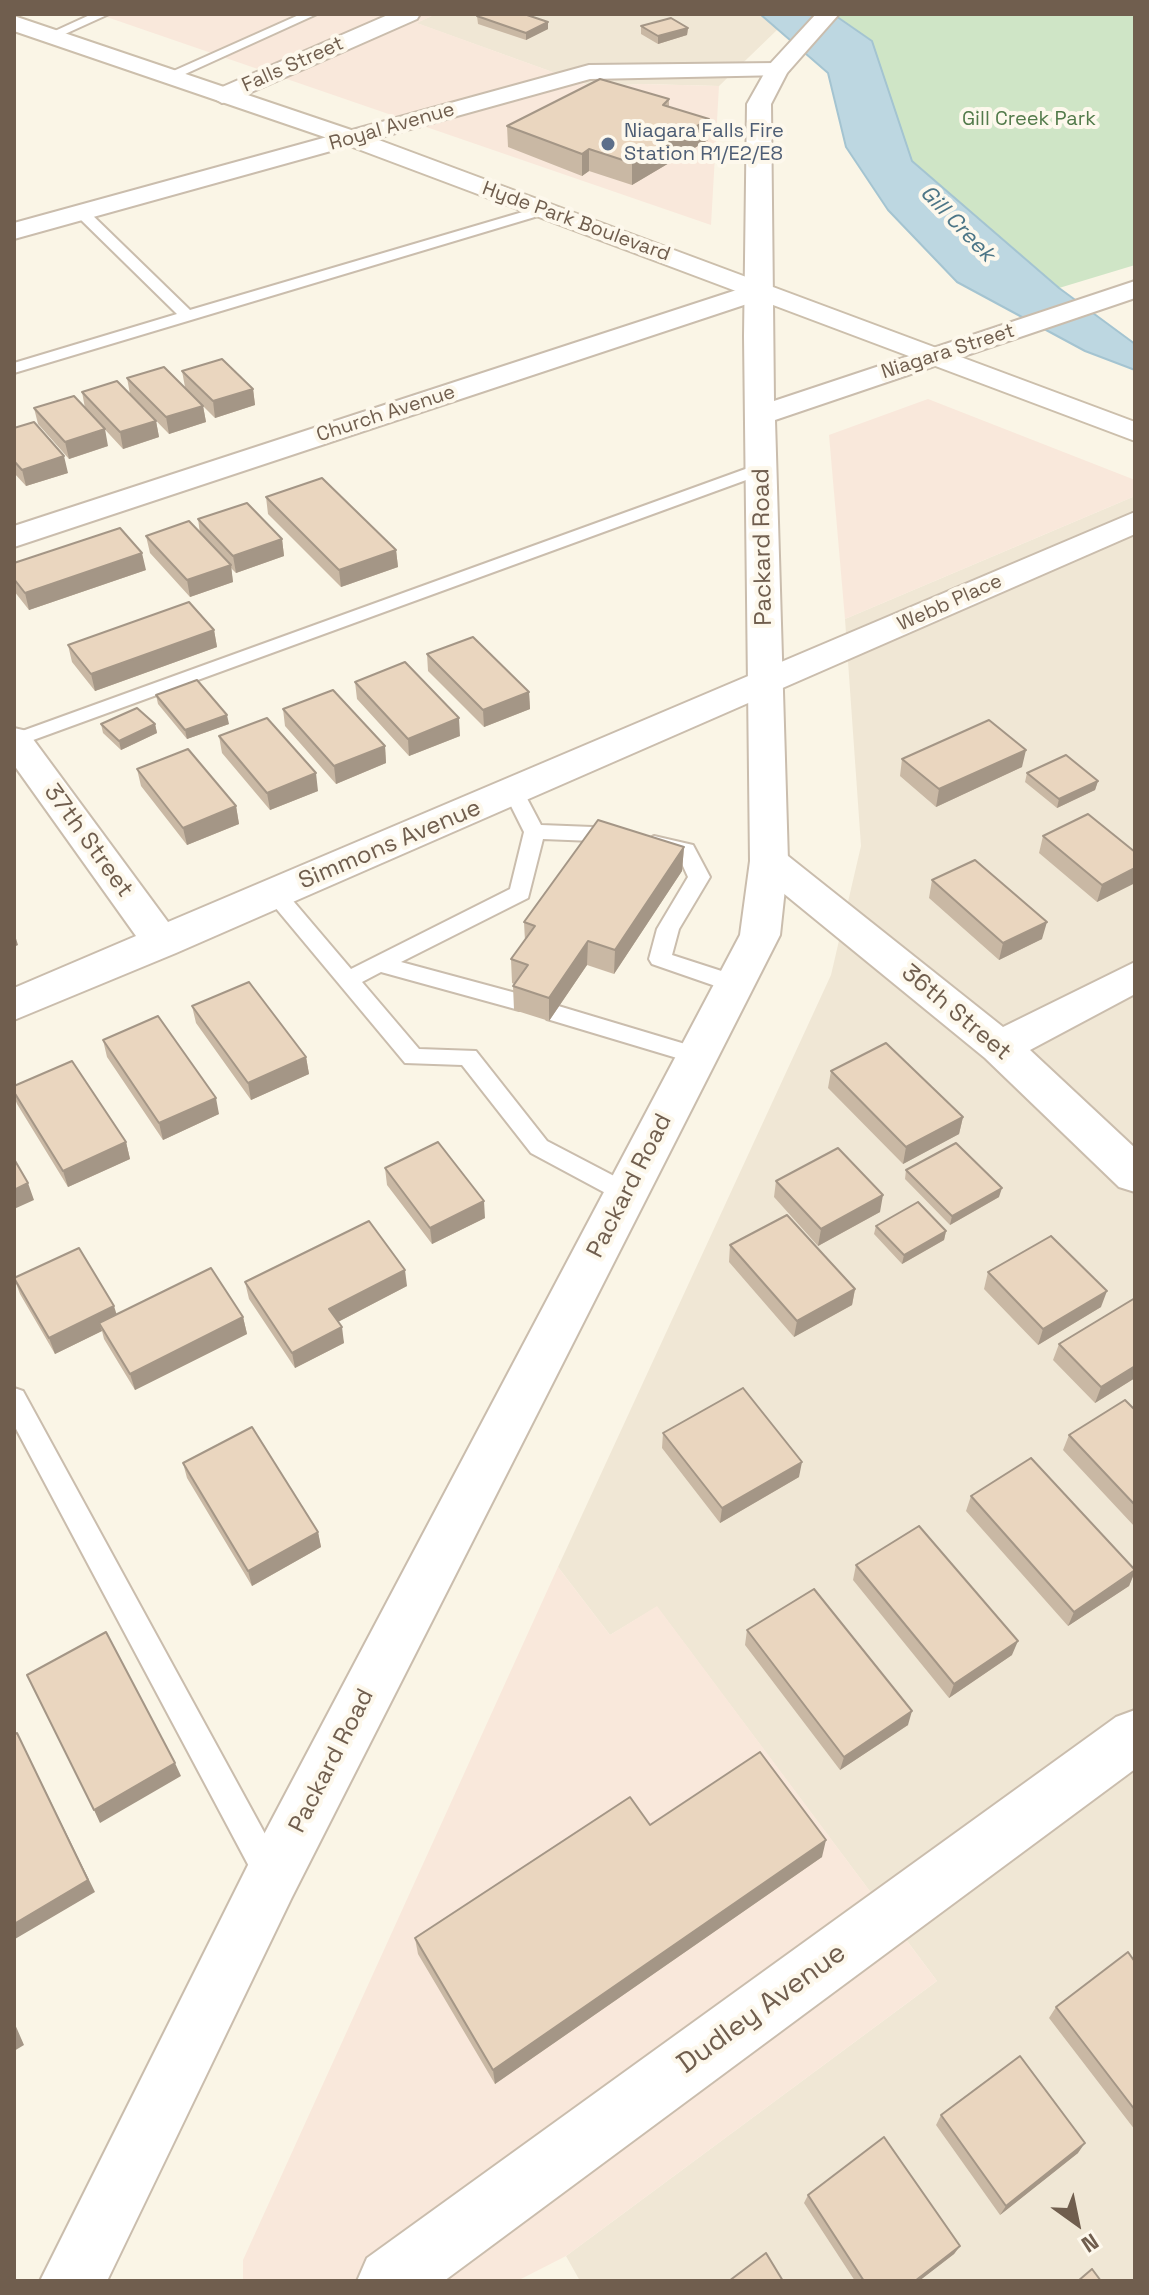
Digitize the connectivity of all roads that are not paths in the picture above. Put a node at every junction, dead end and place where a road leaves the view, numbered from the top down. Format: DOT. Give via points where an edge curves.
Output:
graph roads {
  1 [pos="103,14"];
  2 [pos="311,14"];
  3 [pos="828,14"];
  4 [pos="402,15"];
  5 [pos="14,23"];
  6 [pos="50,36"];
  7 [pos="785,60"];
  8 [pos="167,77"];
  9 [pos="222,96"];
  10 [pos="351,138"];
  11 [pos="543,210"];
  12 [pos="82,213"];
  13 [pos="14,231"];
  14 [pos="758,291"];
  15 [pos="1122,293"];
  16 [pos="187,316"];
  17 [pos="935,355"];
  18 [pos="14,368"];
  19 [pos="761,415"];
  20 [pos="1135,432"];
  21 [pos="762,468"];
  22 [pos="1135,522"];
  23 [pos="14,537"];
  24 [pos="766,684"];
  25 [pos="15,740"];
  26 [pos="514,792"];
  27 [pos="534,832"];
  28 [pos="769,861"];
  29 [pos="275,894"];
  30 [pos="162,943"];
  31 [pos="379,964"];
  32 [pos="1135,976"];
  33 [pos="347,980"];
  34 [pos="735,984"];
  35 [pos="519,1002"];
  36 [pos="14,1005"];
  37 [pos="555,1013"];
  38 [pos="1000,1047"];
  39 [pos="697,1056"];
  40 [pos="1135,1175"];
  41 [pos="626,1194"];
  42 [pos="14,1399"];
  43 [pos="1135,1736"];
  44 [pos="272,1877"];
  45 [pos="73,2281"];
  46 [pos="390,2281"];
  1 -- 6 [label="lane"];
  2 -- 8 [label="lane"];
  3 -- 7 [label="street, Packard Road"];
  4 -- 9 [label="street, Falls Street"];
  5 -- 6 [label="street, Hyde Park Boulevard"];
  6 -- 8 [label="street, Hyde Park Boulevard"];
  7 -- 10 [label="street, Royal Avenue" via="589,72"];
  7 -- 14 [label="street, Packard Road" via="759,104"];
  8 -- 9 [label="street, Hyde Park Boulevard"];
  9 -- 10 [label="street, Hyde Park Boulevard"];
  10 -- 11 [label="street, Hyde Park Boulevard"];
  10 -- 12 [label="street, Royal Avenue"];
  11 -- 14 [label="street, Hyde Park Boulevard"];
  11 -- 16 [label="lane"];
  12 -- 13 [label="street, Royal Avenue"];
  12 -- 16 [label="lane"];
  14 -- 17 [label="street, Hyde Park Boulevard"];
  14 -- 19 [label="street, Packard Road"];
  14 -- 23 [label="street, Church Avenue"];
  15 -- 17 [label="street, Niagara Street"];
  16 -- 18 [label="lane"];
  17 -- 19 [label="street, Niagara Street"];
  17 -- 20 [label="street, Hyde Park Boulevard"];
  19 -- 21 [label="street, Packard Road"];
  21 -- 24 [label="street, Packard Road"];
  21 -- 25 [label="lane"];
  22 -- 24 [label="street, Webb Place"];
  24 -- 26 [label="street, Simmons Avenue"];
  24 -- 28 [label="street, Packard Road"];
  25 -- 30 [label="street, 37th Street"];
  26 -- 27 [label="lane"];
  26 -- 29 [label="street, Simmons Avenue"];
  27 -- 31 [label="lane" via="520,893"];
  27 -- 34 [label="lane" via="618,835 686,850 699,877 668,929 660,959"];
  28 -- 34 [label="street, Packard Road" via="760,935"];
  28 -- 38 [label="street, 36th Street"];
  29 -- 30 [label="street, Simmons Avenue"];
  29 -- 33 [label="lane"];
  30 -- 36 [label="street, Simmons Avenue"];
  31 -- 33 [label="lane"];
  31 -- 35 [label="lane"];
  32 -- 38 [label="street"];
  33 -- 41 [label="lane" via="413,1057 468,1057 539,1147"];
  34 -- 39 [label="street, Packard Road"];
  37 -- 39 [label="lane"];
  38 -- 40 [label="street, 36th Street"];
  39 -- 41 [label="street, Packard Road"];
  41 -- 44 [label="street, Packard Road"];
  42 -- 44 [label="lane"];
  43 -- 46 [label="street, Dudley Avenue"];
  44 -- 45 [label="street, Packard Road"];
}
